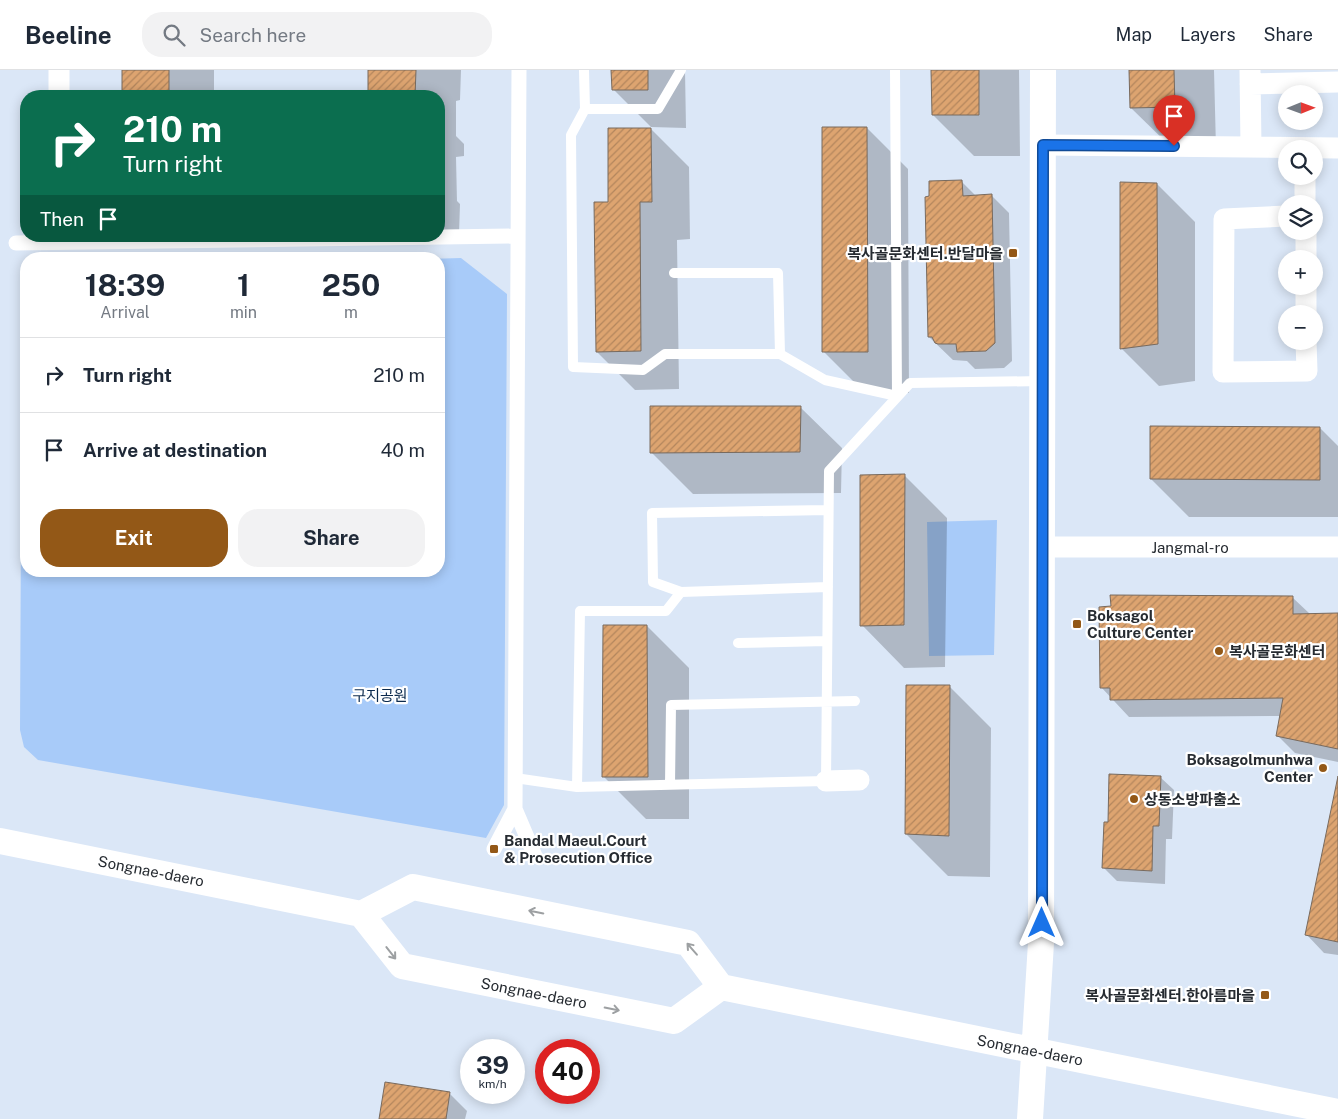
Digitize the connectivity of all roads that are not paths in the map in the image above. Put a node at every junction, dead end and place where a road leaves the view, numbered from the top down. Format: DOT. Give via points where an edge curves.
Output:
graph roads {
  1 [pos="60,70"];
  2 [pos="519,70"];
  3 [pos="584,70"];
  4 [pos="682,70"];
  5 [pos="895,70"];
  6 [pos="1043,70"];
  7 [pos="1250,77"];
  8 [pos="1338,82"];
  9 [pos="59,90"];
  10 [pos="585,109"];
  11 [pos="1043,145"];
  12 [pos="1251,147"];
  13 [pos="1278,148"];
  14 [pos="1323,148"];
  15 [pos="1338,148"];
  16 [pos="1278,216"];
  17 [pos="518,236"];
  18 [pos="445,237"];
  19 [pos="88,242"];
  20 [pos="16,243"];
  21 [pos="674,274"];
  22 [pos="1306,350"];
  23 [pos="780,354"];
  24 [pos="1043,381"];
  25 [pos="897,396"];
  26 [pos="828,510"];
  27 [pos="1043,547"];
  28 [pos="1338,547"];
  29 [pos="828,587"];
  30 [pos="681,592"];
  31 [pos="828,641"];
  32 [pos="738,643"];
  33 [pos="855,701"];
  34 [pos="827,702"];
  35 [pos="515,778"];
  36 [pos="859,780"];
  37 [pos="826,781"];
  38 [pos="670,785"];
  39 [pos="577,787"];
  40 [pos="515,809"];
  41 [pos="0,841"];
  42 [pos="494,849"];
  43 [pos="535,856"];
  44 [pos="361,914"];
  45 [pos="721,988"];
  46 [pos="1034,1051"];
  47 [pos="1338,1112"];
  48 [pos="1030,1119"];
  1 -- 9 [label="street"];
  2 -- 17 [label="street"];
  3 -- 10 [label="lane"];
  4 -- 10 [label="lane" via="658,109"];
  5 -- 25 [label="lane"];
  6 -- 11 [label="street"];
  7 -- 8 [label="street"];
  7 -- 12 [label="street"];
  10 -- 23 [label="lane" via="571,135 573,367 643,370 665,354"];
  11 -- 12 [label="street"];
  11 -- 24 [label="street"];
  12 -- 13 [label="street"];
  14 -- 15 [label="street"];
  16 -- 22 [label="street" via="1224,219 1223,372 1306,371"];
  17 -- 18 [label="street"];
  17 -- 35 [label="street"];
  19 -- 20 [label="street"];
  21 -- 23 [label="lane" via="778,273"];
  23 -- 25 [label="lane" via="825,380"];
  24 -- 25 [label="lane" via="910,383"];
  24 -- 27 [label="street"];
  25 -- 26 [label="lane" via="829,471"];
  26 -- 29 [label="lane"];
  26 -- 30 [label="lane" via="652,513 653,582"];
  27 -- 28 [label="street, Jangmal-ro"];
  27 -- 46 [label="street" via="1042,943"];
  29 -- 30 [label="lane"];
  29 -- 31 [label="lane"];
  30 -- 39 [label="lane" via="666,611 580,611"];
  31 -- 32 [label="lane"];
  31 -- 34 [label="lane"];
  33 -- 34 [label="lane"];
  34 -- 37 [label="lane"];
  34 -- 38 [label="lane" via="671,704"];
  35 -- 39 [label="lane"];
  35 -- 40 [label="street"];
  36 -- 37 [label="street"];
  37 -- 38 [label="lane"];
  38 -- 39 [label="lane"];
  40 -- 42 [label="street"];
  40 -- 43 [label="street"];
  41 -- 44 [label="street, Songnae-daero"];
  45 -- 44 [label="street, one-way" via="688,943 413,887"];
  44 -- 45 [label="street, Songnae-daero, one-way" via="402,966 674,1021"];
  45 -- 46 [label="street, Songnae-daero"];
  46 -- 47 [label="street, Songnae-daero"];
  46 -- 48 [label="street"];
}
